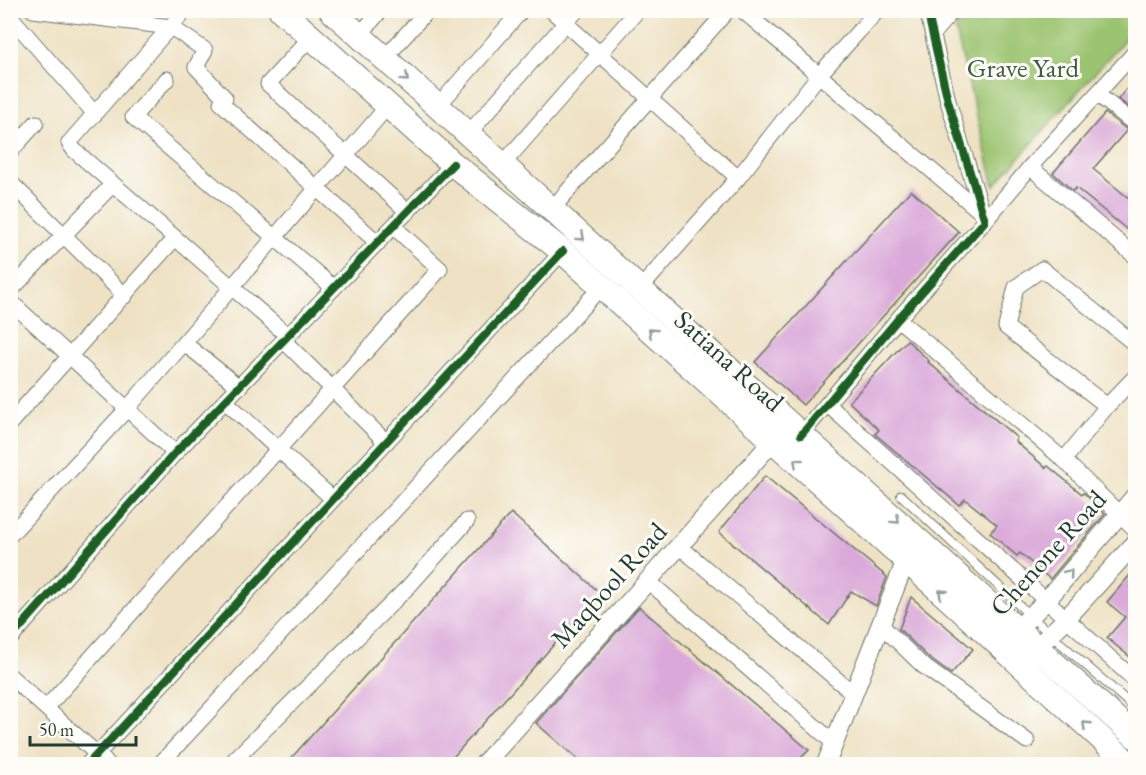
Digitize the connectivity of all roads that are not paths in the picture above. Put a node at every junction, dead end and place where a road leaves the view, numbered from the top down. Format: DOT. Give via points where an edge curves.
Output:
graph roads {
  1 [pos="33,10"];
  2 [pos="185,10"];
  3 [pos="281,10"];
  4 [pos="331,10"];
  5 [pos="381,10"];
  6 [pos="428,10"];
  7 [pos="522,10"];
  8 [pos="551,10"];
  9 [pos="577,10"];
  10 [pos="638,10"];
  11 [pos="728,10"];
  12 [pos="742,10"];
  13 [pos="878,10"];
  14 [pos="927,10"];
  15 [pos="953,10"];
  16 [pos="10,16"];
  17 [pos="566,23"];
  18 [pos="171,27"];
  19 [pos="933,33"];
  20 [pos="359,36"];
  21 [pos="311,37"];
  22 [pos="1136,51"];
  23 [pos="600,54"];
  24 [pos="384,59"];
  25 [pos="819,75"];
  26 [pos="167,79"];
  27 [pos="1097,94"];
  28 [pos="650,98"];
  29 [pos="387,107"];
  30 [pos="437,107"];
  31 [pos="95,114"];
  32 [pos="36,123"];
  33 [pos="1136,125"];
  34 [pos="468,134"];
  35 [pos="10,152"];
  36 [pos="346,155"];
  37 [pos="453,164"];
  38 [pos="501,165"];
  39 [pos="1030,166"];
  40 [pos="738,178"];
  41 [pos="10,182"];
  42 [pos="113,184"];
  43 [pos="317,189"];
  44 [pos="551,210"];
  45 [pos="408,212"];
  46 [pos="983,217"];
  47 [pos="394,227"];
  48 [pos="64,235"];
  49 [pos="176,238"];
  50 [pos="274,238"];
  51 [pos="378,243"];
  52 [pos="562,251"];
  53 [pos="1136,256"];
  54 [pos="602,286"];
  55 [pos="232,287"];
  56 [pos="334,288"];
  57 [pos="639,289"];
  58 [pos="10,291"];
  59 [pos="125,296"];
  60 [pos="13,309"];
  61 [pos="898,319"];
  62 [pos="286,338"];
  63 [pos="184,343"];
  64 [pos="1136,345"];
  65 [pos="70,356"];
  66 [pos="1136,376"];
  67 [pos="239,387"];
  68 [pos="333,389"];
  69 [pos="225,401"];
  70 [pos="827,404"];
  71 [pos="1107,406"];
  72 [pos="127,409"];
  73 [pos="10,423"];
  74 [pos="801,435"];
  75 [pos="773,441"];
  76 [pos="386,442"];
  77 [pos="278,449"];
  78 [pos="175,453"];
  79 [pos="1064,460"];
  80 [pos="902,495"];
  81 [pos="1136,495"];
  82 [pos="333,499"];
  83 [pos="1119,514"];
  84 [pos="467,521"];
  85 [pos="1136,530"];
  86 [pos="10,535"];
  87 [pos="1136,542"];
  88 [pos="679,546"];
  89 [pos="906,560"];
  90 [pos="648,581"];
  91 [pos="1046,601"];
  92 [pos="1066,619"];
  93 [pos="1024,622"];
  94 [pos="881,626"];
  95 [pos="10,639"];
  96 [pos="1000,646"];
  97 [pos="1036,648"];
  98 [pos="10,676"];
  99 [pos="1136,681"];
  100 [pos="854,694"];
  101 [pos="46,708"];
  102 [pos="1136,709"];
  103 [pos="1136,737"];
  104 [pos="1027,741"];
  105 [pos="834,743"];
  106 [pos="98,761"];
  107 [pos="160,765"];
  108 [pos="230,765"];
  109 [pos="484,765"];
  110 [pos="826,765"];
  111 [pos="1129,765"];
  1 -- 18 [label="street"];
  2 -- 18 [label="street"];
  3 -- 21 [label="main road, Satiana Road"];
  4 -- 20 [label="main road, Satiana Road"];
  5 -- 20 [label="street"];
  6 -- 24 [label="street"];
  7 -- 30 [label="street"];
  8 -- 17 [label="street"];
  9 -- 17 [label="street"];
  10 -- 23 [label="street"];
  11 -- 28 [label="street"];
  12 -- 25 [label="street"];
  13 -- 25 [label="street"];
  14 -- 19 [label="street"];
  15 -- 19 [label="street"];
  16 -- 31 [label="street"];
  17 -- 23 [label="street"];
  17 -- 34 [label="street"];
  18 -- 31 [label="street"];
  18 -- 43 [label="street" via="205,50 196,67 225,98 221,103"];
  19 -- 46 [label="street" via="948,101"];
  20 -- 24 [label="main road, Satiana Road"];
  21 -- 29 [label="main road, Satiana Road"];
  21 -- 36 [label="street" via="268,84"];
  22 -- 27 [label="street"];
  23 -- 28 [label="street"];
  23 -- 38 [label="street"];
  24 -- 30 [label="main road, Satiana Road, one-way"];
  25 -- 40 [label="street"];
  25 -- 46 [label="street"];
  26 -- 50 [label="street" via="132,117"];
  27 -- 33 [label="street"];
  27 -- 39 [label="street"];
  28 -- 40 [label="street"];
  28 -- 44 [label="street"];
  29 -- 36 [label="street"];
  29 -- 37 [label="main road, Satiana Road"];
  30 -- 34 [label="main road, Satiana Road"];
  31 -- 42 [label="street" via="69,143"];
  32 -- 35 [label="street"];
  34 -- 38 [label="main road, Satiana Road"];
  36 -- 43 [label="street"];
  36 -- 45 [label="street"];
  37 -- 45 [label="street"];
  37 -- 52 [label="main road, Satiana Road"];
  38 -- 44 [label="main road, Satiana Road"];
  39 -- 46 [label="street"];
  39 -- 53 [label="street"];
  40 -- 57 [label="street"];
  41 -- 48 [label="street"];
  42 -- 48 [label="street"];
  42 -- 49 [label="street"];
  43 -- 50 [label="street"];
  43 -- 51 [label="street"];
  44 -- 57 [label="main road, Satiana Road, one-way"];
  45 -- 47 [label="street"];
  46 -- 61 [label="street"];
  47 -- 51 [label="street"];
  47 -- 68 [label="street" via="440,269"];
  48 -- 58 [label="street"];
  48 -- 59 [label="street"];
  49 -- 55 [label="street"];
  49 -- 59 [label="street"];
  50 -- 55 [label="street"];
  50 -- 56 [label="street"];
  51 -- 56 [label="street"];
  52 -- 54 [label="main road, Satiana Road"];
  52 -- 76 [label="street"];
  75 -- 54 [label="main road, Satiana Road, one-way"];
  54 -- 107 [label="street"];
  55 -- 62 [label="street"];
  55 -- 63 [label="street"];
  56 -- 62 [label="street"];
  57 -- 74 [label="main road, Satiana Road"];
  59 -- 65 [label="street"];
  60 -- 65 [label="street"];
  61 -- 70 [label="street"];
  61 -- 79 [label="street"];
  62 -- 67 [label="street"];
  62 -- 68 [label="street"];
  63 -- 67 [label="street"];
  63 -- 72 [label="street"];
  64 -- 71 [label="street" via="1042,269 1016,287 1006,327"];
  65 -- 72 [label="street"];
  65 -- 73 [label="street"];
  66 -- 71 [label="street"];
  67 -- 69 [label="street"];
  68 -- 76 [label="street"];
  68 -- 77 [label="street"];
  69 -- 77 [label="street"];
  69 -- 78 [label="street"];
  70 -- 74 [label="street"];
  70 -- 91 [label="street"];
  71 -- 79 [label="street"];
  72 -- 78 [label="street"];
  72 -- 86 [label="street"];
  74 -- 93 [label="main road, Satiana Road, one-way"];
  75 -- 88 [label="street, Maqbool Road"];
  89 -- 75 [label="main road, Satiana Road, one-way"];
  76 -- 82 [label="street"];
  77 -- 82 [label="street"];
  77 -- 101 [label="street"];
  78 -- 95 [label="street"];
  79 -- 83 [label="street"];
  80 -- 93 [label="lane"];
  81 -- 83 [label="street, Chenone Road"];
  82 -- 106 [label="street"];
  83 -- 85 [label="street"];
  91 -- 83 [label="street, Chenone Road, one-way"];
  84 -- 108 [label="street" via="409,586"];
  87 -- 92 [label="street, Chenone Road"];
  88 -- 90 [label="street, Maqbool Road"];
  88 -- 100 [label="street"];
  89 -- 94 [label="street"];
  96 -- 89 [label="main road, Satiana Road, one-way"];
  90 -- 105 [label="street"];
  90 -- 109 [label="street, Maqbool Road"];
  91 -- 92 [label="street"];
  91 -- 93 [label="street, Chenone Road"];
  92 -- 97 [label="street, Chenone Road"];
  92 -- 99 [label="street"];
  93 -- 96 [label="street, Chenone Road"];
  93 -- 97 [label="main road, Satiana Road"];
  94 -- 100 [label="street"];
  94 -- 104 [label="street" via="922,665"];
  96 -- 97 [label="main road, Satiana Road"];
  97 -- 102 [label="lane"];
  97 -- 103 [label="main road, Satiana Road"];
  111 -- 97 [label="main road, Satiana Road, one-way"];
  98 -- 101 [label="street"];
  100 -- 105 [label="street"];
  101 -- 106 [label="street"];
  105 -- 110 [label="street"];
}
